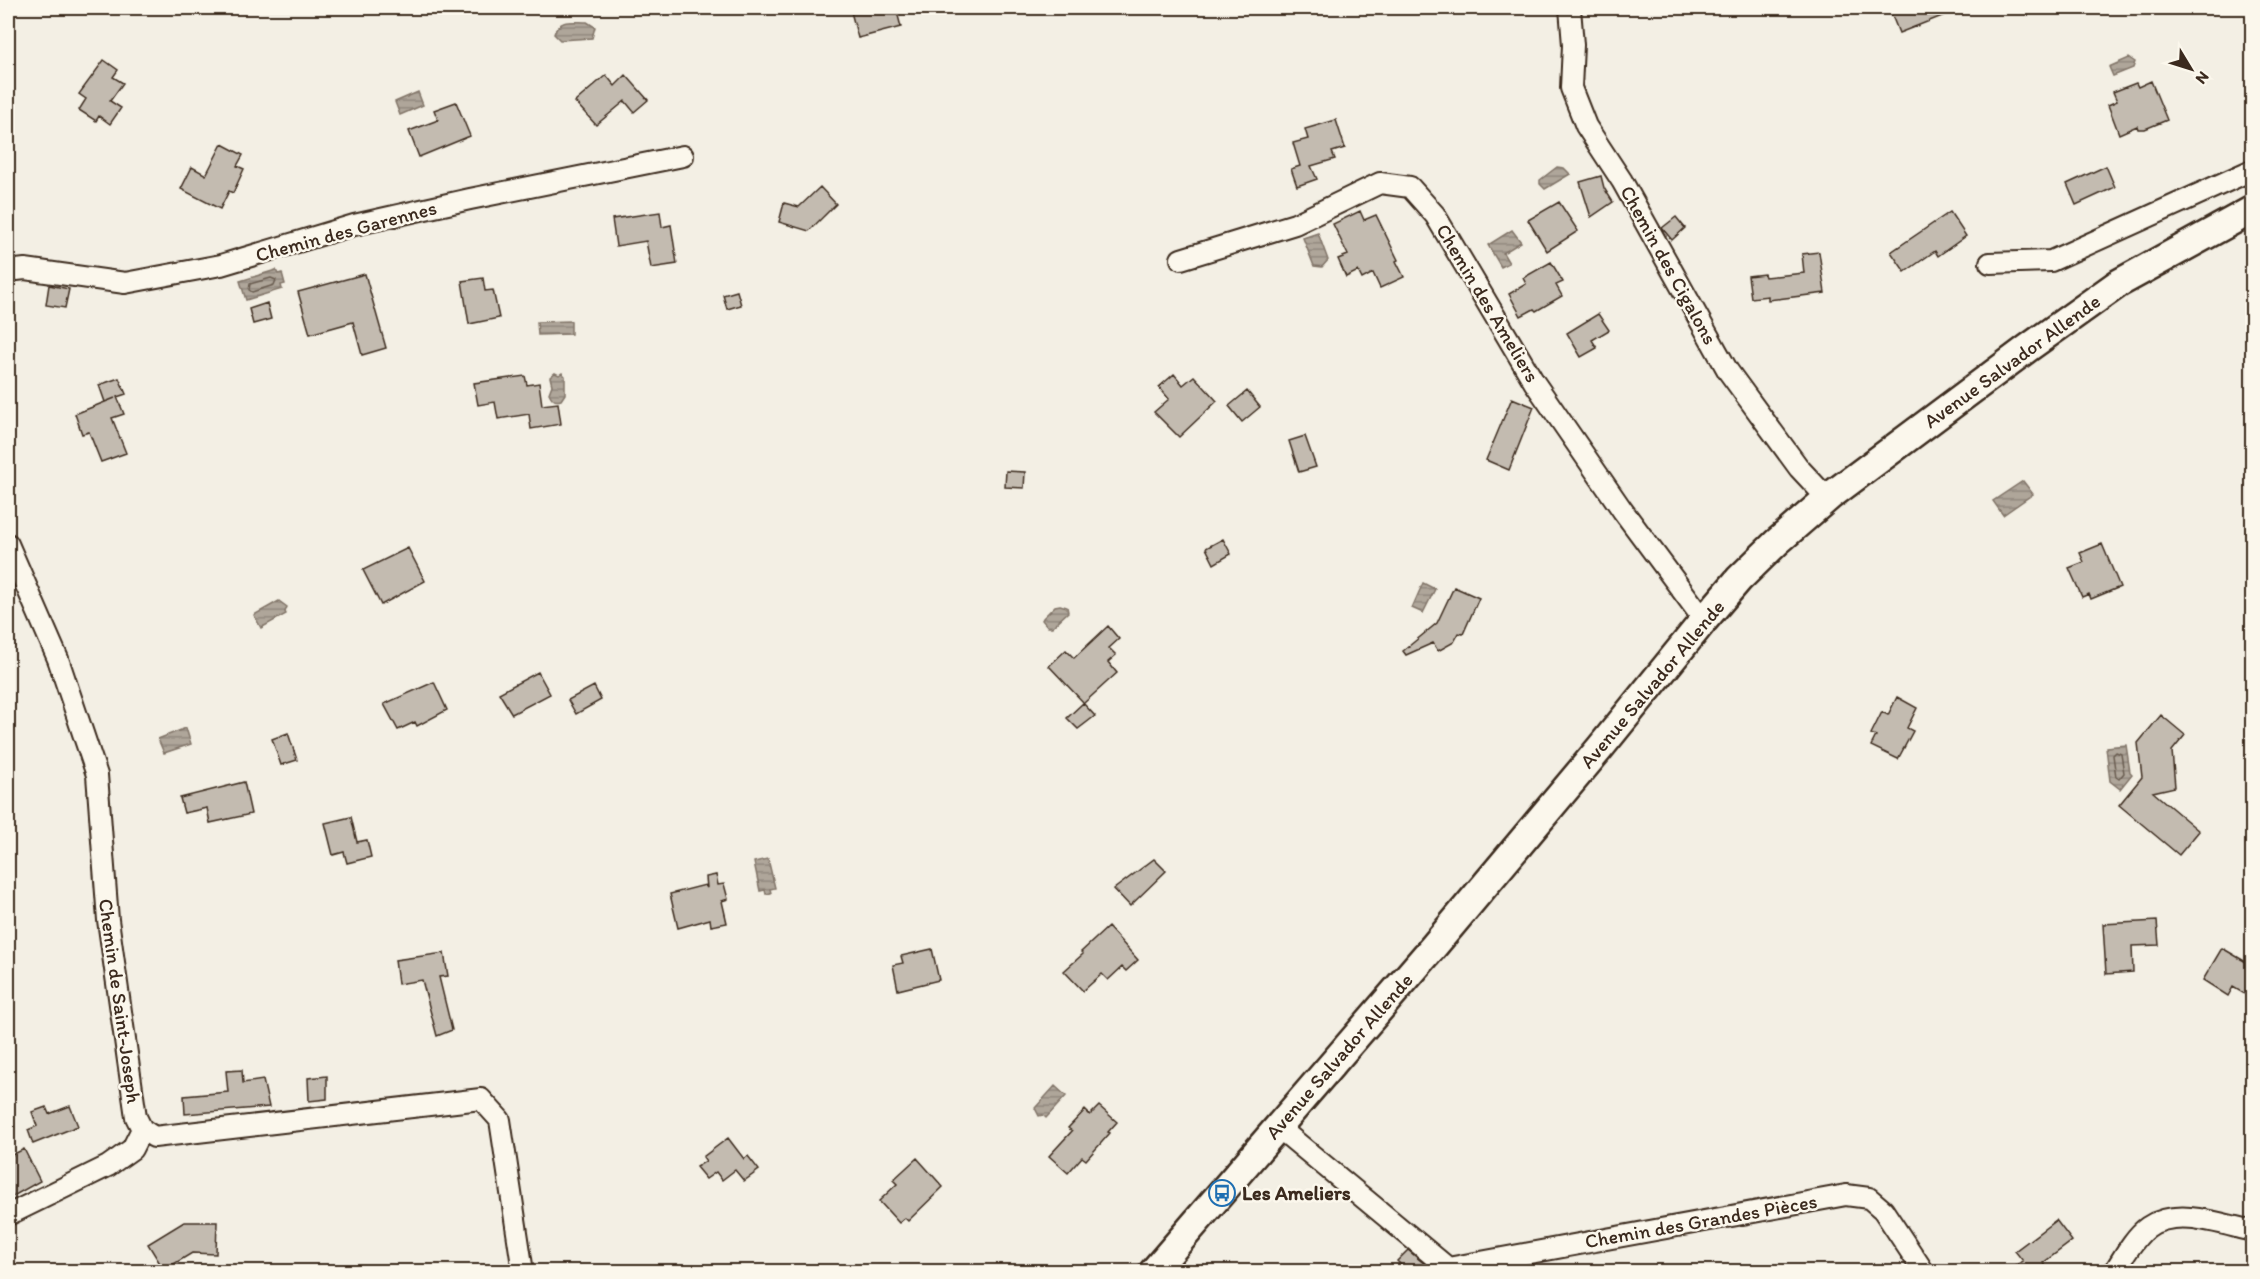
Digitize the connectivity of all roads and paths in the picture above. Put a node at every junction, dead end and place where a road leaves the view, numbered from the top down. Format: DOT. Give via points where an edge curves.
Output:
graph roads {
  1 [pos="1570,8"];
  2 [pos="683,156"];
  3 [pos="2253,170"];
  4 [pos="2253,210"];
  5 [pos="1182,259"];
  6 [pos="1990,263"];
  7 [pos="8,271"];
  8 [pos="1827,498"];
  9 [pos="8,544"];
  10 [pos="1704,620"];
  11 [pos="1278,1128"];
  12 [pos="142,1129"];
  13 [pos="8,1215"];
  14 [pos="2253,1231"];
  15 [pos="523,1272"];
  16 [pos="1153,1272"];
  17 [pos="1924,1272"];
  18 [pos="2114,1272"];
  1 -- 8 [label="street, Chemin des Cigalons" via="1571,88 1586,126 1622,181 1728,371 1798,468"];
  2 -- 7 [label="street, Chemin des Garennes" via="470,198 354,225 221,265 125,283 25,269"];
  3 -- 6 [label="street" via="2051,261"];
  4 -- 8 [label="main road, Avenue Salvador Allende" via="2119,283"];
  5 -- 10 [label="street, Chemin des Ameliers" via="1294,224 1380,183 1410,187 1435,215 1534,382"];
  8 -- 10 [label="main road, Avenue Salvador Allende" via="1739,579"];
  9 -- 12 [label="street, Chemin de Saint-Joseph" via="58,659 97,775 108,920 136,1117"];
  10 -- 11 [label="main road, Avenue Salvador Allende"];
  11 -- 16 [label="main road, Avenue Salvador Allende"];
  11 -- 17 [label="street, Chemin des Grandes Pièces" via="1448,1268 1846,1195 1869,1198 1883,1210"];
  12 -- 13 [label="street" via="132,1149 108,1166"];
  12 -- 15 [label="street, Chemin de Saint-Joseph" via="154,1137 481,1099 500,1120"];
  14 -- 18 [label="street" via="2187,1218 2164,1219 2146,1228"];
}
